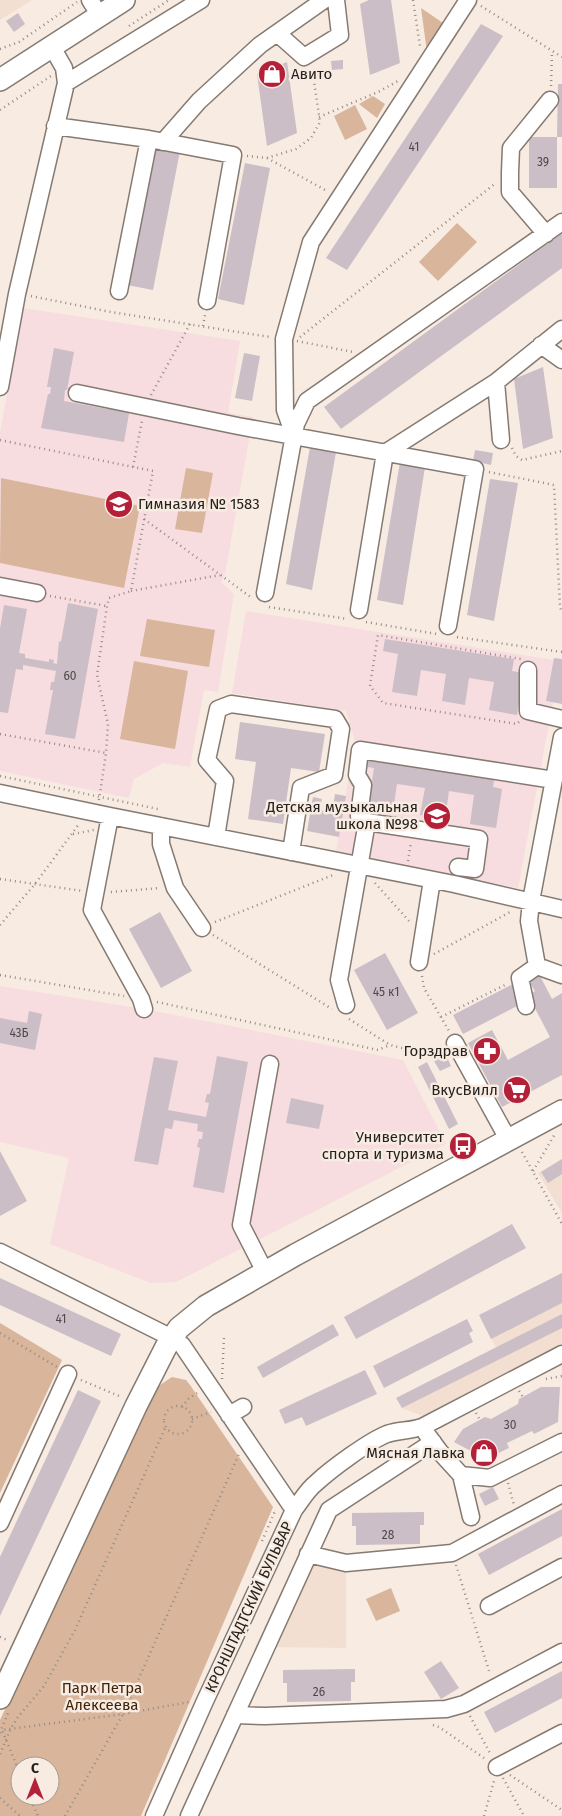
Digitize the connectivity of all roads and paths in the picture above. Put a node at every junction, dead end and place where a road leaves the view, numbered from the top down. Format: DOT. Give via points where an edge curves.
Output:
graph roads {
  1 [pos="80,0"];
  2 [pos="124,0"];
  3 [pos="201,0"];
  4 [pos="324,0"];
  5 [pos="336,0"];
  6 [pos="413,0"];
  7 [pos="474,3"];
  8 [pos="95,8"];
  9 [pos="277,33"];
  10 [pos="52,47"];
  11 [pos="0,49"];
  12 [pos="552,52"];
  13 [pos="310,54"];
  14 [pos="420,54"];
  15 [pos="562,57"];
  16 [pos="405,78"];
  17 [pos="0,80"];
  18 [pos="66,83"];
  19 [pos="550,100"];
  20 [pos="320,116"];
  21 [pos="55,126"];
  22 [pos="156,140"];
  23 [pos="233,155"];
  24 [pos="267,158"];
  25 [pos="510,172"];
  26 [pos="340,199"];
  27 [pos="562,222"];
  28 [pos="546,234"];
  29 [pos="119,291"];
  30 [pos="17,294"];
  31 [pos="207,301"];
  32 [pos="190,324"];
  33 [pos="562,329"];
  34 [pos="284,339"];
  35 [pos="541,345"];
  36 [pos="373,356"];
  37 [pos="562,360"];
  38 [pos="496,382"];
  39 [pos="0,387"];
  40 [pos="77,393"];
  41 [pos="144,408"];
  42 [pos="294,435"];
  43 [pos="0,440"];
  44 [pos="506,443"];
  45 [pos="562,451"];
  46 [pos="385,453"];
  47 [pos="133,467"];
  48 [pos="475,469"];
  49 [pos="220,575"];
  50 [pos="0,586"];
  51 [pos="131,591"];
  52 [pos="36,593"];
  53 [pos="265,593"];
  54 [pos="107,606"];
  55 [pos="359,610"];
  56 [pos="562,613"];
  57 [pos="448,626"];
  58 [pos="528,670"];
  59 [pos="528,711"];
  60 [pos="562,719"];
  61 [pos="0,734"];
  62 [pos="562,737"];
  63 [pos="106,753"];
  64 [pos="0,776"];
  65 [pos="554,780"];
  66 [pos="0,793"];
  67 [pos="100,797"];
  68 [pos="86,811"];
  69 [pos="109,822"];
  70 [pos="367,822"];
  71 [pos="161,826"];
  72 [pos="414,829"];
  73 [pos="71,834"];
  74 [pos="216,837"];
  75 [pos="291,852"];
  76 [pos="359,865"];
  77 [pos="407,866"];
  78 [pos="458,867"];
  79 [pos="432,880"];
  80 [pos="531,901"];
  81 [pos="562,909"];
  82 [pos="0,925"];
  83 [pos="202,928"];
  84 [pos="423,936"];
  85 [pos="419,962"];
  86 [pos="537,966"];
  87 [pos="0,975"];
  88 [pos="562,976"];
  89 [pos="520,978"];
  90 [pos="142,1004"];
  91 [pos="526,1006"];
  92 [pos="343,1011"];
  93 [pos="455,1044"];
  94 [pos="390,1045"];
  95 [pos="270,1064"];
  96 [pos="560,1119"];
  97 [pos="514,1145"];
  98 [pos="533,1171"];
  99 [pos="562,1224"];
  100 [pos="0,1252"];
  101 [pos="265,1272"];
  102 [pos="0,1333"];
  103 [pos="224,1337"];
  104 [pos="172,1338"];
  105 [pos="562,1354"];
  106 [pos="68,1374"];
  107 [pos="222,1381"];
  108 [pos="520,1391"];
  109 [pos="119,1396"];
  110 [pos="523,1397"];
  111 [pos="202,1399"];
  112 [pos="207,1405"];
  113 [pos="182,1407"];
  114 [pos="476,1414"];
  115 [pos="192,1419"];
  116 [pos="480,1420"];
  117 [pos="166,1426"];
  118 [pos="422,1427"];
  119 [pos="433,1442"];
  120 [pos="562,1442"];
  121 [pos="245,1460"];
  122 [pos="504,1471"];
  123 [pos="461,1474"];
  124 [pos="562,1494"];
  125 [pos="277,1506"];
  126 [pos="294,1510"];
  127 [pos="471,1517"];
  128 [pos="518,1518"];
  129 [pos="0,1523"];
  130 [pos="262,1541"];
  131 [pos="452,1553"];
  132 [pos="308,1554"];
  133 [pos="562,1567"];
  134 [pos="489,1606"];
  135 [pos="0,1637"];
  136 [pos="7,1640"];
  137 [pos="562,1652"];
  138 [pos="494,1688"];
  139 [pos="0,1698"];
  140 [pos="205,1701"];
  141 [pos="123,1714"];
  142 [pos="235,1715"];
  143 [pos="430,1724"];
  144 [pos="11,1728"];
  145 [pos="562,1733"];
  146 [pos="6,1741"];
  147 [pos="0,1754"];
  148 [pos="12,1756"];
  149 [pos="497,1767"];
  150 [pos="0,1798"];
  151 [pos="20,1816"];
  152 [pos="65,1816"];
  153 [pos="154,1816"];
  154 [pos="189,1816"];
  155 [pos="484,1816"];
  156 [pos="524,1816"];
  1 -- 11 [label="path" via="19,42"];
  2 -- 8 [label="main road"];
  3 -- 18 [label="street"];
  4 -- 9 [label="street"];
  5 -- 13 [label="street" via="340,35"];
  6 -- 14 [label="path"];
  7 -- 12 [label="path"];
  7 -- 26 [label="street"];
  8 -- 10 [label="main road"];
  9 -- 13 [label="street" via="304,57"];
  9 -- 22 [label="street"];
  10 -- 17 [label="main road"];
  10 -- 18 [label="street" via="64,68"];
  12 -- 15 [label="path"];
  12 -- 19 [label="path"];
  13 -- 20 [label="path"];
  16 -- 20 [label="path"];
  18 -- 21 [label="street"];
  19 -- 25 [label="street" via="511,148"];
  20 -- 24 [label="path" via="311,138 296,149"];
  21 -- 22 [label="street"];
  21 -- 30 [label="street"];
  22 -- 23 [label="street"];
  22 -- 29 [label="street"];
  23 -- 24 [label="path"];
  23 -- 31 [label="street"];
  24 -- 26 [label="path"];
  25 -- 28 [label="street" via="510,192"];
  25 -- 36 [label="path" via="295,341"];
  26 -- 34 [label="street" via="311,242"];
  27 -- 28 [label="street"];
  28 -- 36 [label="street"];
  30 -- 32 [label="path"];
  30 -- 39 [label="street"];
  32 -- 34 [label="path"];
  32 -- 41 [label="path"];
  33 -- 35 [label="street"];
  34 -- 42 [label="street" via="285,410"];
  35 -- 37 [label="street"];
  35 -- 38 [label="street"];
  36 -- 42 [label="street" via="307,401"];
  38 -- 44 [label="street"];
  38 -- 46 [label="street"];
  40 -- 41 [label="street"];
  41 -- 42 [label="street"];
  41 -- 47 [label="path"];
  42 -- 46 [label="street"];
  42 -- 53 [label="street"];
  43 -- 47 [label="path"];
  44 -- 45 [label="path" via="522,460"];
  46 -- 48 [label="street"];
  46 -- 55 [label="street"];
  47 -- 51 [label="path" via="153,471"];
  48 -- 56 [label="path" via="554,485"];
  48 -- 57 [label="street"];
  49 -- 51 [label="path"];
  50 -- 52 [label="street"];
  51 -- 54 [label="path" via="109,598"];
  52 -- 54 [label="path"];
  54 -- 63 [label="path" via="98,675 108,724"];
  58 -- 59 [label="street"];
  58 -- 59 [label="path" via="523,659 378,635 370,686 383,703 489,720 518,724"];
  59 -- 60 [label="street"];
  61 -- 63 [label="path"];
  62 -- 65 [label="street"];
  63 -- 67 [label="path"];
  64 -- 67 [label="path"];
  65 -- 70 [label="street" via="360,750 356,775 363,785 359,816"];
  65 -- 80 [label="street"];
  66 -- 68 [label="street"];
  67 -- 68 [label="path" via="97,810 87,808"];
  68 -- 69 [label="street"];
  68 -- 73 [label="path"];
  69 -- 71 [label="street"];
  69 -- 73 [label="path"];
  69 -- 90 [label="street" via="92,910"];
  70 -- 72 [label="street"];
  70 -- 76 [label="street"];
  71 -- 74 [label="street"];
  71 -- 83 [label="street" via="161,844 175,888"];
  72 -- 77 [label="path"];
  72 -- 78 [label="street" via="479,839 475,869"];
  73 -- 82 [label="path"];
  74 -- 75 [label="street"];
  74 -- 75 [label="street" via="225,781 207,760 218,708 231,704 335,719 341,729 334,775 301,788"];
  75 -- 76 [label="street"];
  76 -- 79 [label="street"];
  76 -- 83 [label="path"];
  76 -- 84 [label="path"];
  76 -- 92 [label="street" via="339,980"];
  79 -- 80 [label="street"];
  79 -- 84 [label="street"];
  80 -- 81 [label="street"];
  80 -- 85 [label="path"];
  80 -- 86 [label="street" via="529,921"];
  83 -- 92 [label="path"];
  84 -- 85 [label="street"];
  85 -- 89 [label="path" via="424,988 441,1017"];
  86 -- 88 [label="street"];
  86 -- 89 [label="street"];
  87 -- 90 [label="path"];
  89 -- 91 [label="street"];
  90 -- 94 [label="path" via="378,1050"];
  92 -- 94 [label="path"];
  93 -- 94 [label="path" via="424,1053"];
  93 -- 97 [label="street"];
  95 -- 101 [label="street" via="241,1225"];
  96 -- 97 [label="main road"];
  96 -- 98 [label="path"];
  97 -- 98 [label="path"];
  97 -- 101 [label="main road"];
  98 -- 99 [label="path"];
  100 -- 104 [label="street, КРОНШТАДТСКИЙ БУЛЬВАР"];
  101 -- 104 [label="main road" via="206,1306"];
  102 -- 106 [label="path"];
  103 -- 107 [label="path"];
  104 -- 126 [label="street, КРОНШТАДТСКИЙ БУЛЬВАР" via="182,1344 236,1411"];
  104 -- 139 [label="main road" via="136,1406"];
  105 -- 118 [label="street"];
  106 -- 109 [label="path"];
  106 -- 129 [label="street"];
  108 -- 110 [label="path"];
  111 -- 113 [label="path" via="198,1392"];
  112 -- 115 [label="path" via="211,1412"];
  113 -- 115 [label="path" via="188,1410"];
  113 -- 117 [label="path" via="175,1406 167,1412"];
  114 -- 116 [label="path"];
  115 -- 117 [label="path" via="190,1428 182,1434 172,1433"];
  117 -- 144 [label="path" via="75,1630 44,1686"];
  118 -- 119 [label="street"];
  118 -- 126 [label="street" via="377,1439 316,1483"];
  119 -- 123 [label="street"];
  119 -- 132 [label="street" via="329,1510"];
  120 -- 122 [label="street"];
  121 -- 141 [label="path" via="240,1453"];
  122 -- 123 [label="street" via="490,1478"];
  122 -- 128 [label="path"];
  123 -- 127 [label="street"];
  124 -- 128 [label="street"];
  125 -- 130 [label="path"];
  126 -- 140 [label="street, КРОНШТАДТСКИЙ БУЛЬВАР"];
  128 -- 131 [label="street"];
  131 -- 132 [label="street" via="346,1563"];
  131 -- 138 [label="path"];
  132 -- 142 [label="street"];
  133 -- 134 [label="street"];
  135 -- 136 [label="path"];
  137 -- 138 [label="street"];
  138 -- 142 [label="street" via="464,1704 446,1709"];
  140 -- 141 [label="path"];
  140 -- 153 [label="street, КРОНШТАДТСКИЙ БУЛЬВАР"];
  141 -- 144 [label="path"];
  141 -- 152 [label="path"];
  142 -- 154 [label="street"];
  143 -- 149 [label="path"];
  144 -- 146 [label="path"];
  144 -- 146 [label="path" via="2,1730"];
  145 -- 149 [label="street"];
  146 -- 147 [label="path"];
  146 -- 148 [label="path"];
  149 -- 155 [label="path"];
  149 -- 156 [label="path"];
  150 -- 151 [label="path"];
}
